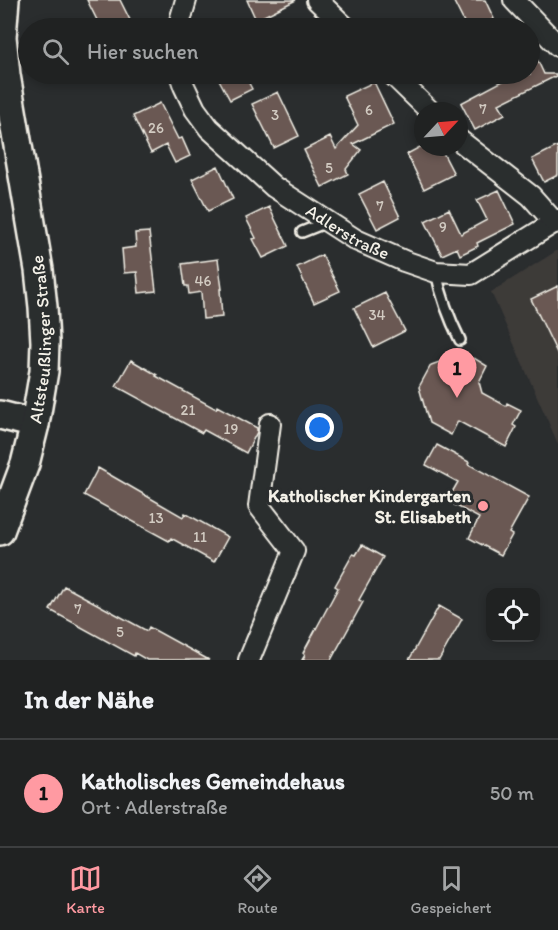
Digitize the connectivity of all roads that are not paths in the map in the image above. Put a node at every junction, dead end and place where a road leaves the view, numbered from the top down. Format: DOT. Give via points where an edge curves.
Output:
graph roads {
  1 [pos="5,0"];
  2 [pos="186,0"];
  3 [pos="317,0"];
  4 [pos="514,0"];
  5 [pos="181,18"];
  6 [pos="336,18"];
  7 [pos="531,18"];
  8 [pos="540,27"];
  9 [pos="558,46"];
  10 [pos="183,84"];
  11 [pos="402,84"];
  12 [pos="421,102"];
  13 [pos="468,147"];
  14 [pos="557,221"];
  15 [pos="327,222"];
  16 [pos="302,232"];
  17 [pos="436,272"];
  18 [pos="460,340"];
  19 [pos="0,415"];
  20 [pos="270,423"];
  21 [pos="35,424"];
  22 [pos="0,531"];
  23 [pos="249,660"];
  1 -- 21 [label="street, Altsteußlinger Straße" via="2,37 6,75 43,307 44,370"];
  2 -- 5 [label="street"];
  3 -- 6 [label="street"];
  4 -- 7 [label="street"];
  8 -- 9 [label="street"];
  10 -- 15 [label="street, Adlerstraße" via="195,110 209,128 274,188"];
  11 -- 12 [label="street"];
  13 -- 14 [label="street"];
  14 -- 17 [label="street, Adlerstraße" via="471,274"];
  15 -- 16 [label="lane"];
  15 -- 17 [label="street, Adlerstraße" via="356,240"];
  17 -- 18 [label="lane"];
  19 -- 21 [label="street"];
  20 -- 23 [label="street" via="259,506 294,551"];
  21 -- 22 [label="street, Altsteußlinger Straße"];
}
